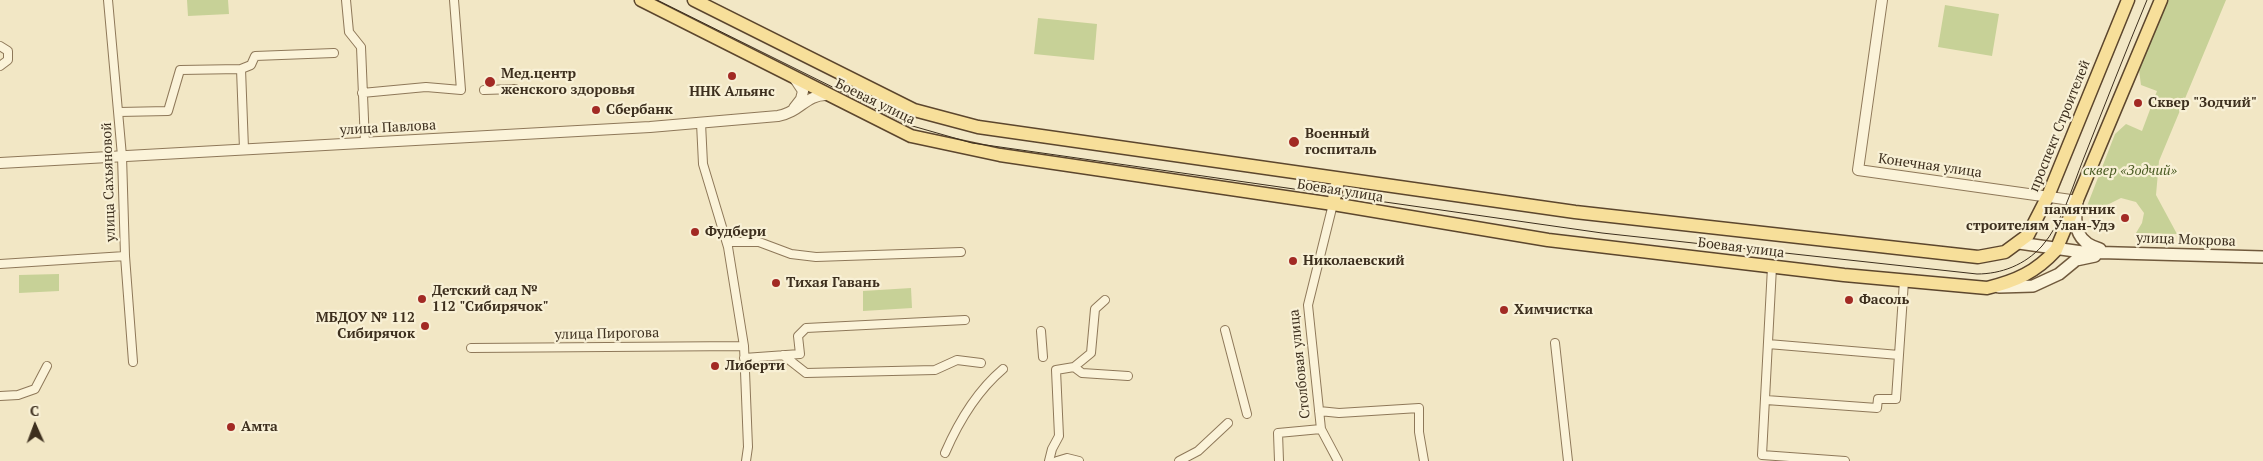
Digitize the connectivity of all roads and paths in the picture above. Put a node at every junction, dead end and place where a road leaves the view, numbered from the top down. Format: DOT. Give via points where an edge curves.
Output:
graph roads {
  1 [pos="108,0"];
  2 [pos="346,0"];
  3 [pos="454,0"];
  4 [pos="641,0"];
  5 [pos="694,0"];
  6 [pos="1882,0"];
  7 [pos="2128,0"];
  8 [pos="2161,0"];
  9 [pos="0,46"];
  10 [pos="334,53"];
  11 [pos="0,66"];
  12 [pos="241,69"];
  13 [pos="794,79"];
  14 [pos="515,89"];
  15 [pos="484,90"];
  16 [pos="362,93"];
  17 [pos="826,95"];
  18 [pos="119,112"];
  19 [pos="778,116"];
  20 [pos="701,123"];
  21 [pos="365,143"];
  22 [pos="244,149"];
  23 [pos="122,156"];
  24 [pos="0,163"];
  25 [pos="1338,180"];
  26 [pos="2048,196"];
  27 [pos="2078,201"];
  28 [pos="1334,204"];
  29 [pos="727,242"];
  30 [pos="2020,243"];
  31 [pos="2056,250"];
  32 [pos="961,252"];
  33 [pos="2005,252"];
  34 [pos="2112,252"];
  35 [pos="125,256"];
  36 [pos="2263,257"];
  37 [pos="0,264"];
  38 [pos="1772,267"];
  39 [pos="1904,281"];
  40 [pos="1987,288"];
  41 [pos="1105,300"];
  42 [pos="965,320"];
  43 [pos="1225,330"];
  44 [pos="1041,331"];
  45 [pos="1554,343"];
  46 [pos="1768,344"];
  47 [pos="744,346"];
  48 [pos="471,348"];
  49 [pos="783,355"];
  50 [pos="1899,355"];
  51 [pos="1043,357"];
  52 [pos="744,358"];
  53 [pos="133,362"];
  54 [pos="981,363"];
  55 [pos="47,366"];
  56 [pos="1074,367"];
  57 [pos="1003,369"];
  58 [pos="1128,376"];
  59 [pos="0,396"];
  60 [pos="1766,400"];
  61 [pos="1320,411"];
  62 [pos="1247,414"];
  63 [pos="1228,422"];
  64 [pos="1321,429"];
  65 [pos="945,453"];
  66 [pos="746,461"];
  67 [pos="1049,461"];
  68 [pos="1056,461"];
  69 [pos="1079,461"];
  70 [pos="1179,461"];
  71 [pos="1280,461"];
  72 [pos="1338,461"];
  73 [pos="1424,461"];
  74 [pos="1568,461"];
  75 [pos="1845,461"];
  1 -- 18 [label="street, улица Сахьяновой"];
  2 -- 16 [label="street" via="349,32 361,47"];
  3 -- 16 [label="street" via="460,90 426,87"];
  4 -- 13 [label="main road, Боевая улица"];
  5 -- 25 [label="main road, Боевая улица" via="914,110 944,120"];
  6 -- 26 [label="street, Конечная улица" via="1858,170"];
  7 -- 26 [label="main road, проспект Строителей"];
  8 -- 27 [label="main road"];
  9 -- 11 [label="street" via="8,51 8,60"];
  10 -- 12 [label="street" via="255,56 251,65"];
  12 -- 18 [label="street" via="180,70 168,111"];
  12 -- 22 [label="street"];
  13 -- 17 [label="main road, Боевая улица"];
  13 -- 19 [label="street, улица Павлова" via="803,91 801,99 797,106"];
  14 -- 15 [label="street"];
  16 -- 21 [label="street"];
  17 -- 19 [label="street, улица Павлова" via="813,96 797,110"];
  17 -- 28 [label="main road, Боевая улица" via="911,136 955,146"];
  18 -- 23 [label="street, улица Сахьяновой"];
  19 -- 20 [label="street, улица Павлова"];
  20 -- 21 [label="street, улица Павлова"];
  20 -- 29 [label="street" via="703,164"];
  21 -- 22 [label="street, улица Павлова"];
  22 -- 23 [label="street, улица Павлова"];
  23 -- 24 [label="street, улица Павлова"];
  23 -- 35 [label="street, улица Сахьяновой"];
  25 -- 28 [label="main road, Столбовая улица"];
  25 -- 33 [label="main road, Боевая улица" via="1585,214 1928,252 1978,257"];
  26 -- 27 [label="street, Конечная улица"];
  26 -- 30 [label="main road, проспект Строителей" via="2028,235"];
  27 -- 31 [label="main road"];
  27 -- 34 [label="main road" via="2077,232 2089,246"];
  28 -- 38 [label="main road, Боевая улица" via="1548,240"];
  28 -- 61 [label="street, Столбовая улица" via="1308,305"];
  29 -- 32 [label="street" via="759,242 791,254 816,257"];
  29 -- 47 [label="street"];
  30 -- 31 [label="main road, улица Мокрова"];
  30 -- 33 [label="main road, проспект Строителей"];
  31 -- 34 [label="main road, улица Мокрова"];
  31 -- 40 [label="main road, Боевая улица" via="2025,276"];
  34 -- 36 [label="main road, улица Мокрова"];
  34 -- 40 [label="main road" via="2076,260 2060,274 2033,286"];
  35 -- 37 [label="street"];
  35 -- 53 [label="street, улица Сахьяновой"];
  38 -- 39 [label="main road, Боевая улица"];
  38 -- 46 [label="street"];
  39 -- 40 [label="main road, Боевая улица"];
  39 -- 50 [label="street"];
  41 -- 56 [label="street" via="1096,309 1091,353"];
  42 -- 49 [label="street" via="806,328 798,336 800,354"];
  43 -- 62 [label="street"];
  44 -- 51 [label="street"];
  45 -- 74 [label="street"];
  46 -- 50 [label="street"];
  46 -- 60 [label="street"];
  47 -- 48 [label="street, улица Пирогова"];
  47 -- 52 [label="street"];
  49 -- 52 [label="street"];
  49 -- 54 [label="street" via="806,373 935,370 957,360"];
  50 -- 60 [label="street" via="1896,399 1878,399 1877,408"];
  52 -- 66 [label="street"];
  55 -- 59 [label="street" via="35,389 18,395"];
  56 -- 58 [label="street" via="1082,373"];
  56 -- 67 [label="street" via="1056,370 1059,436"];
  57 -- 65 [label="street" via="970,407"];
  60 -- 75 [label="street" via="1762,455"];
  61 -- 64 [label="street, Столбовая улица"];
  61 -- 73 [label="street" via="1339,413 1419,408"];
  63 -- 70 [label="street" via="1198,451"];
  64 -- 71 [label="street, Столбовая улица" via="1278,434"];
  64 -- 72 [label="street, Столбовая улица"];
  68 -- 69 [label="street" via="1066,458"];
}
